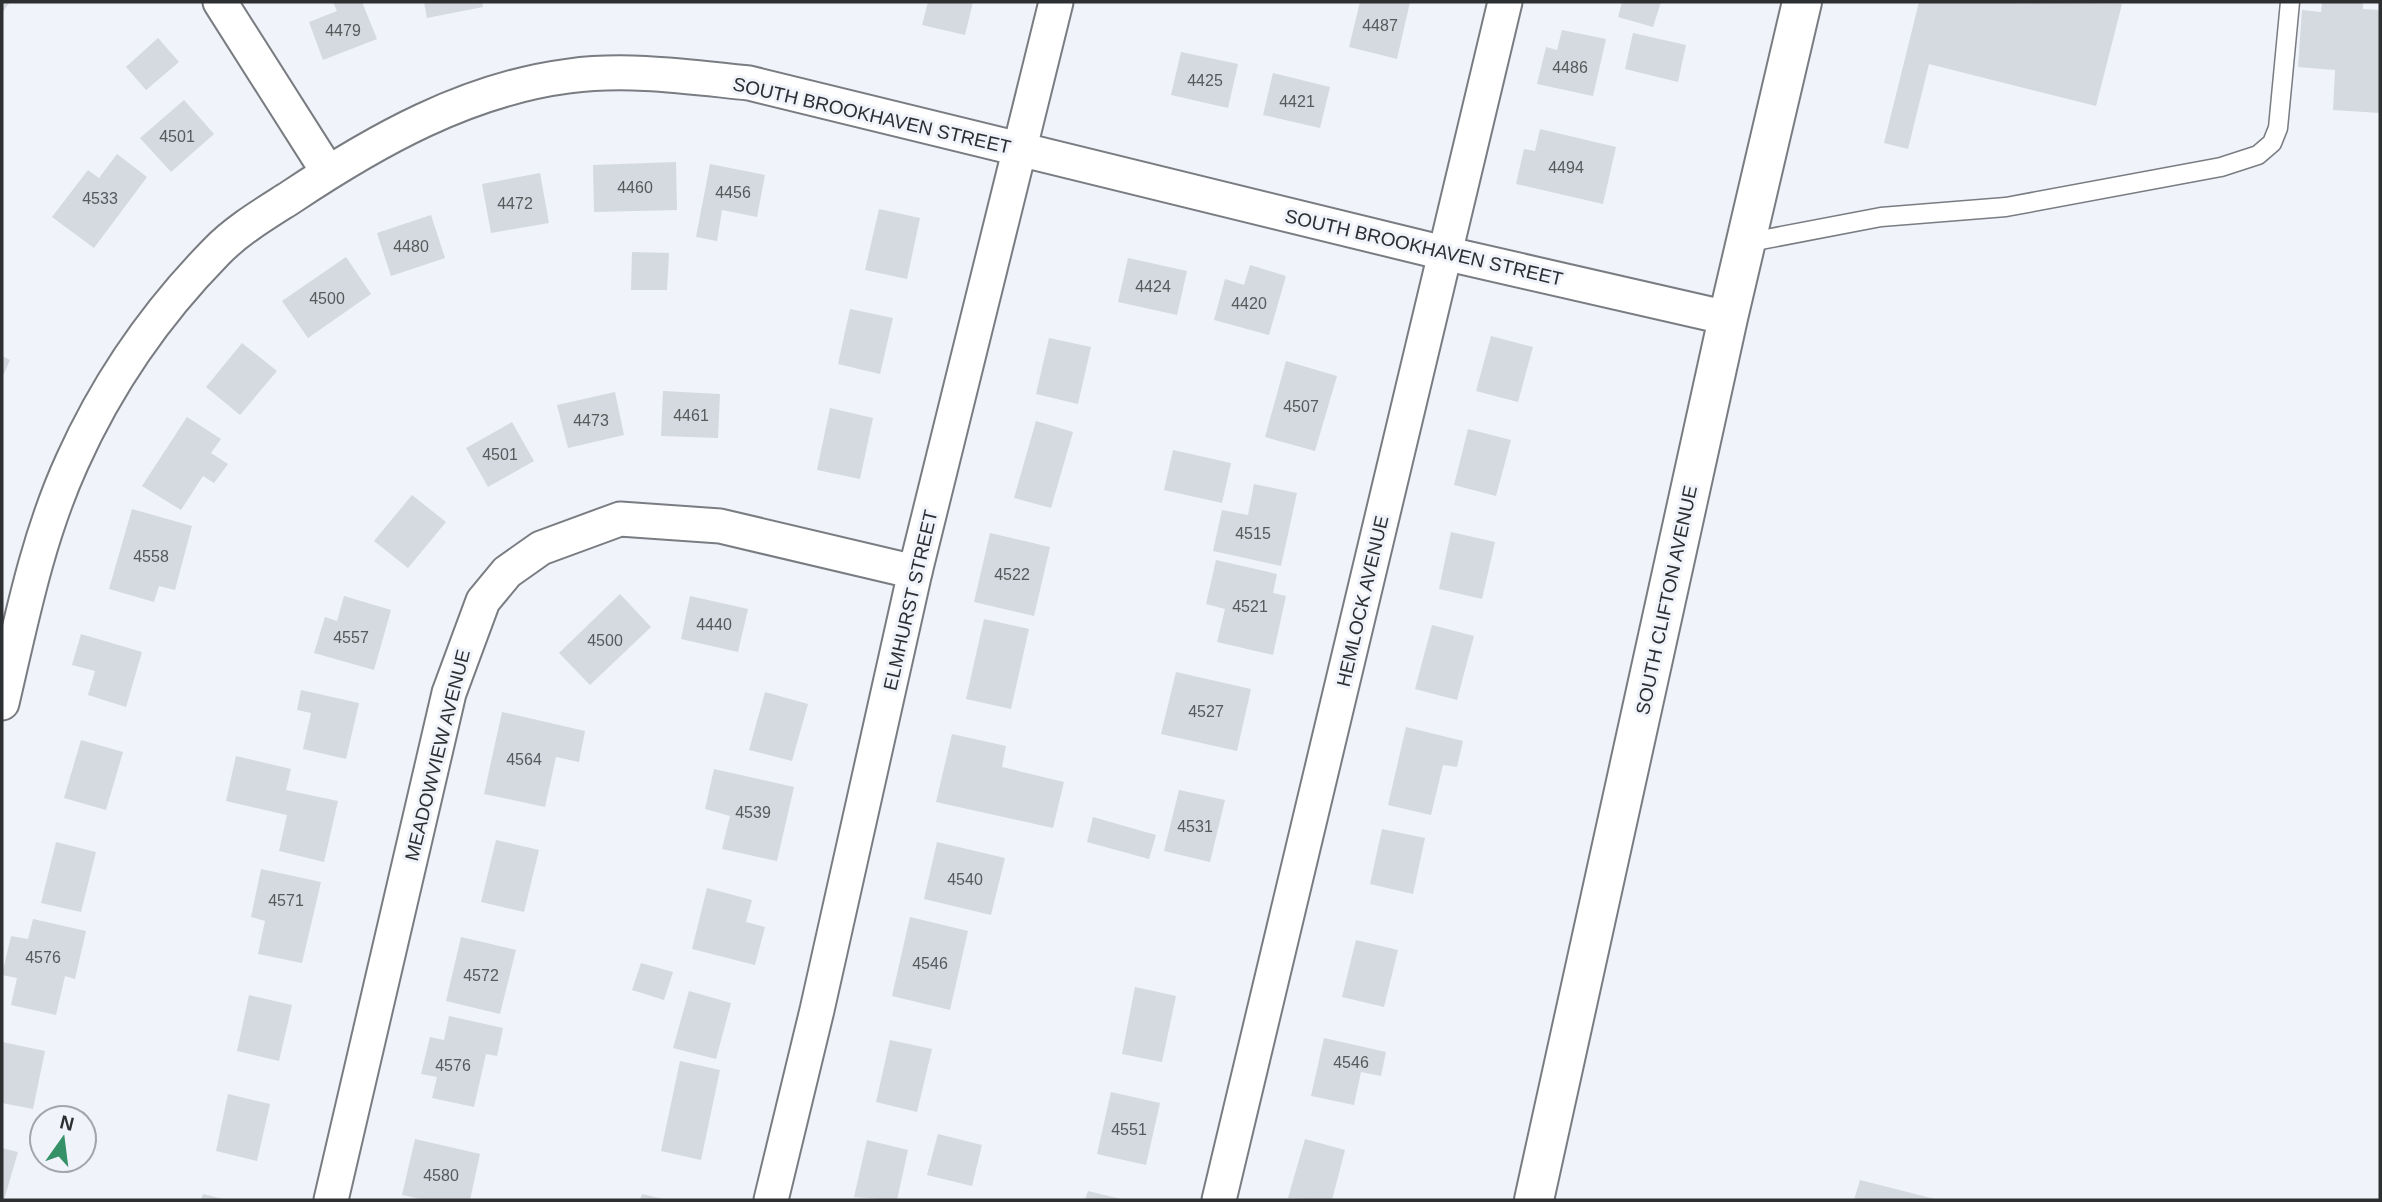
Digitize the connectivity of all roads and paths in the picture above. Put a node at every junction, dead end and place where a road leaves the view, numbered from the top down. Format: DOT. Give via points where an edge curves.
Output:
graph roads {
  1 [pos="220,2"];
  2 [pos="1056,2"];
  3 [pos="1505,2"];
  4 [pos="1802,2"];
  5 [pos="2290,2"];
  6 [pos="1022,151"];
  7 [pos="328,172"];
  8 [pos="1745,243"];
  9 [pos="1444,253"];
  10 [pos="1728,318"];
  11 [pos="915,572"];
  12 [pos="2,703"];
  13 [pos="331,1200"];
  14 [pos="771,1200"];
  15 [pos="1220,1200"];
  16 [pos="1534,1200"];
  1 -- 7 [label="street"];
  2 -- 6 [label="street, ELMHURST STREET"];
  3 -- 9 [label="street, HEMLOCK AVENUE"];
  4 -- 8 [label="street, SOUTH CLIFTON AVENUE"];
  5 -- 8 [label="lane" via="2278,128 2272,144 2258,155 2221,167 2006,206 1881,217"];
  6 -- 7 [label="street, SOUTH BROOKHAVEN STREET" via="748,82 659,73 589,75 482,96 405,127"];
  6 -- 9 [label="street, SOUTH BROOKHAVEN STREET"];
  6 -- 11 [label="street, ELMHURST STREET"];
  7 -- 12 [label="street, SOUTH BROOKHAVEN STREET" via="218,250 155,322 117,376 72,462 48,522"];
  8 -- 10 [label="street, SOUTH CLIFTON AVENUE"];
  9 -- 10 [label="street, SOUTH BROOKHAVEN STREET"];
  9 -- 15 [label="street, HEMLOCK AVENUE"];
  10 -- 16 [label="street, SOUTH CLIFTON AVENUE"];
  11 -- 13 [label="street, MEADOWVIEW AVENUE" via="720,526 620,519 541,548 507,572 483,601 449,693"];
  11 -- 14 [label="street, ELMHURST STREET"];
}
